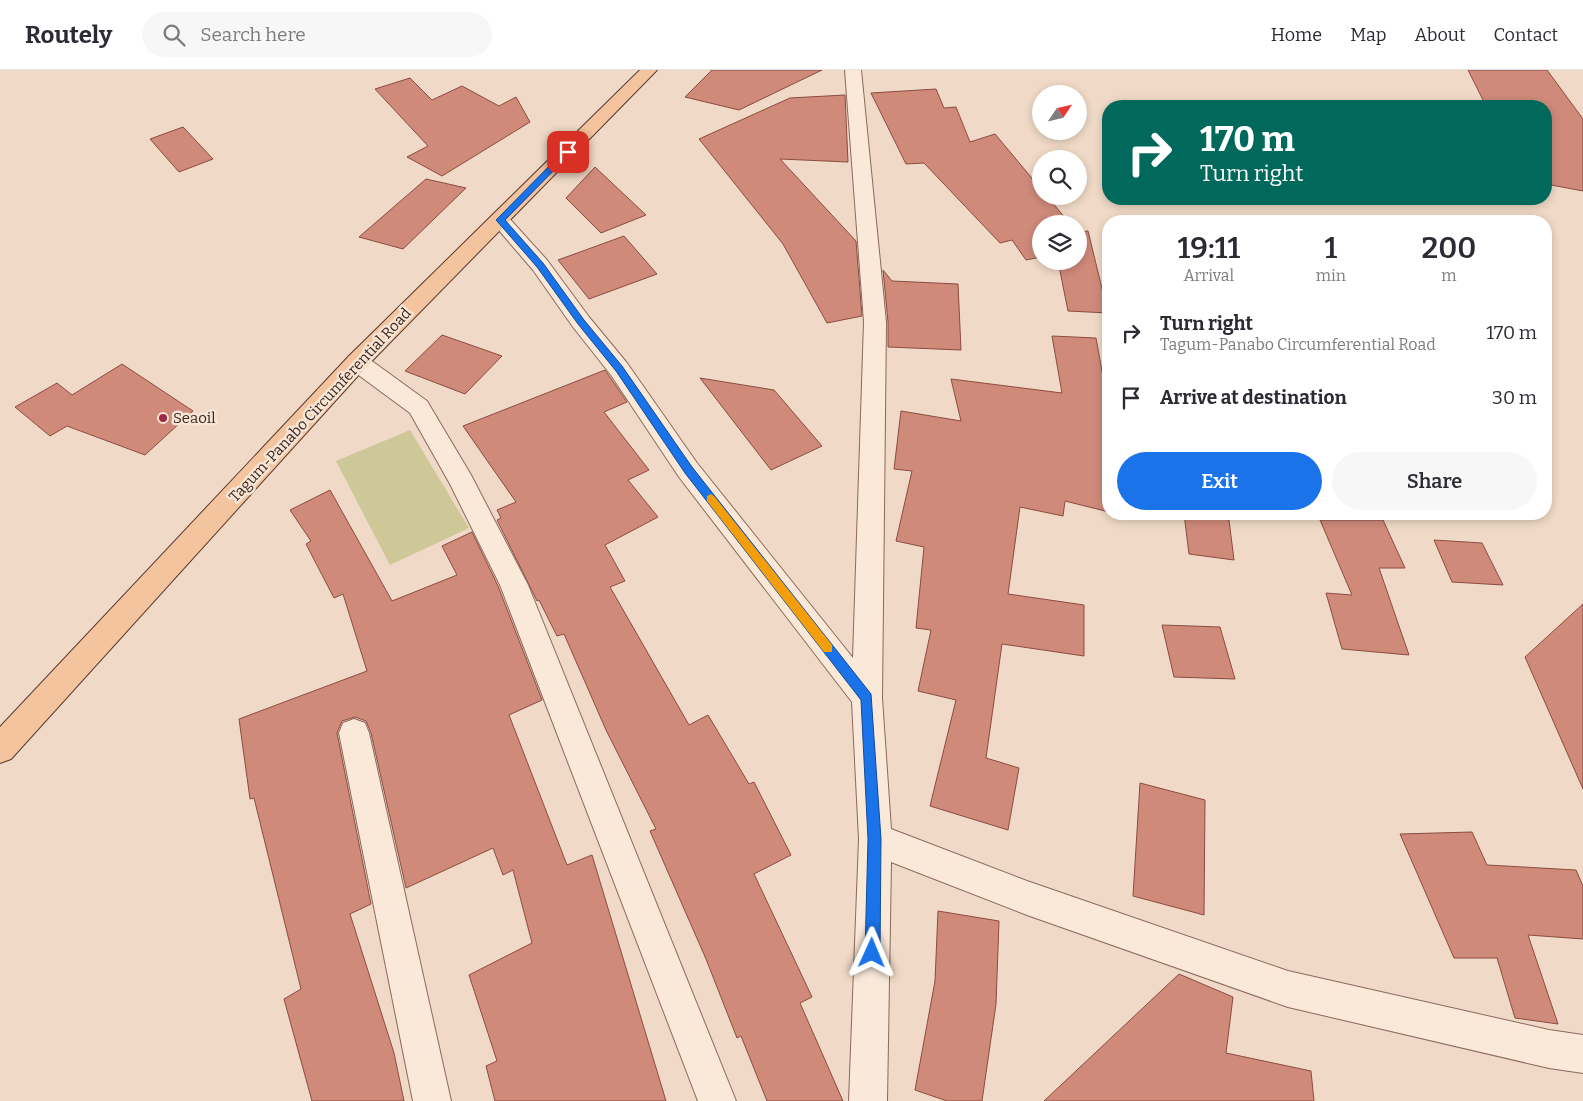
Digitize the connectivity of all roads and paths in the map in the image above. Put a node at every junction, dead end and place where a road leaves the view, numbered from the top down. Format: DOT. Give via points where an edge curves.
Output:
graph roads {
  1 [pos="649,70"];
  2 [pos="853,70"];
  3 [pos="500,220"];
  4 [pos="357,362"];
  5 [pos="867,698"];
  6 [pos="354,734"];
  7 [pos="0,749"];
  8 [pos="875,839"];
  9 [pos="1583,1054"];
  10 [pos="432,1101"];
  11 [pos="717,1101"];
  12 [pos="868,1101"];
  1 -- 3 [label="main road, Tagum-Panabo Circumferential Road"];
  2 -- 5 [label="street" via="875,322"];
  3 -- 4 [label="main road, Tagum-Panabo Circumferential Road"];
  3 -- 5 [label="street" via="540,265 619,368 688,470"];
  4 -- 7 [label="main road, Tagum-Panabo Circumferential Road"];
  4 -- 11 [label="street" via="419,407 462,482 514,585"];
  5 -- 8 [label="street"];
  6 -- 10 [label="street"];
  8 -- 9 [label="street" via="1027,898 1288,989"];
  8 -- 12 [label="street"];
}
